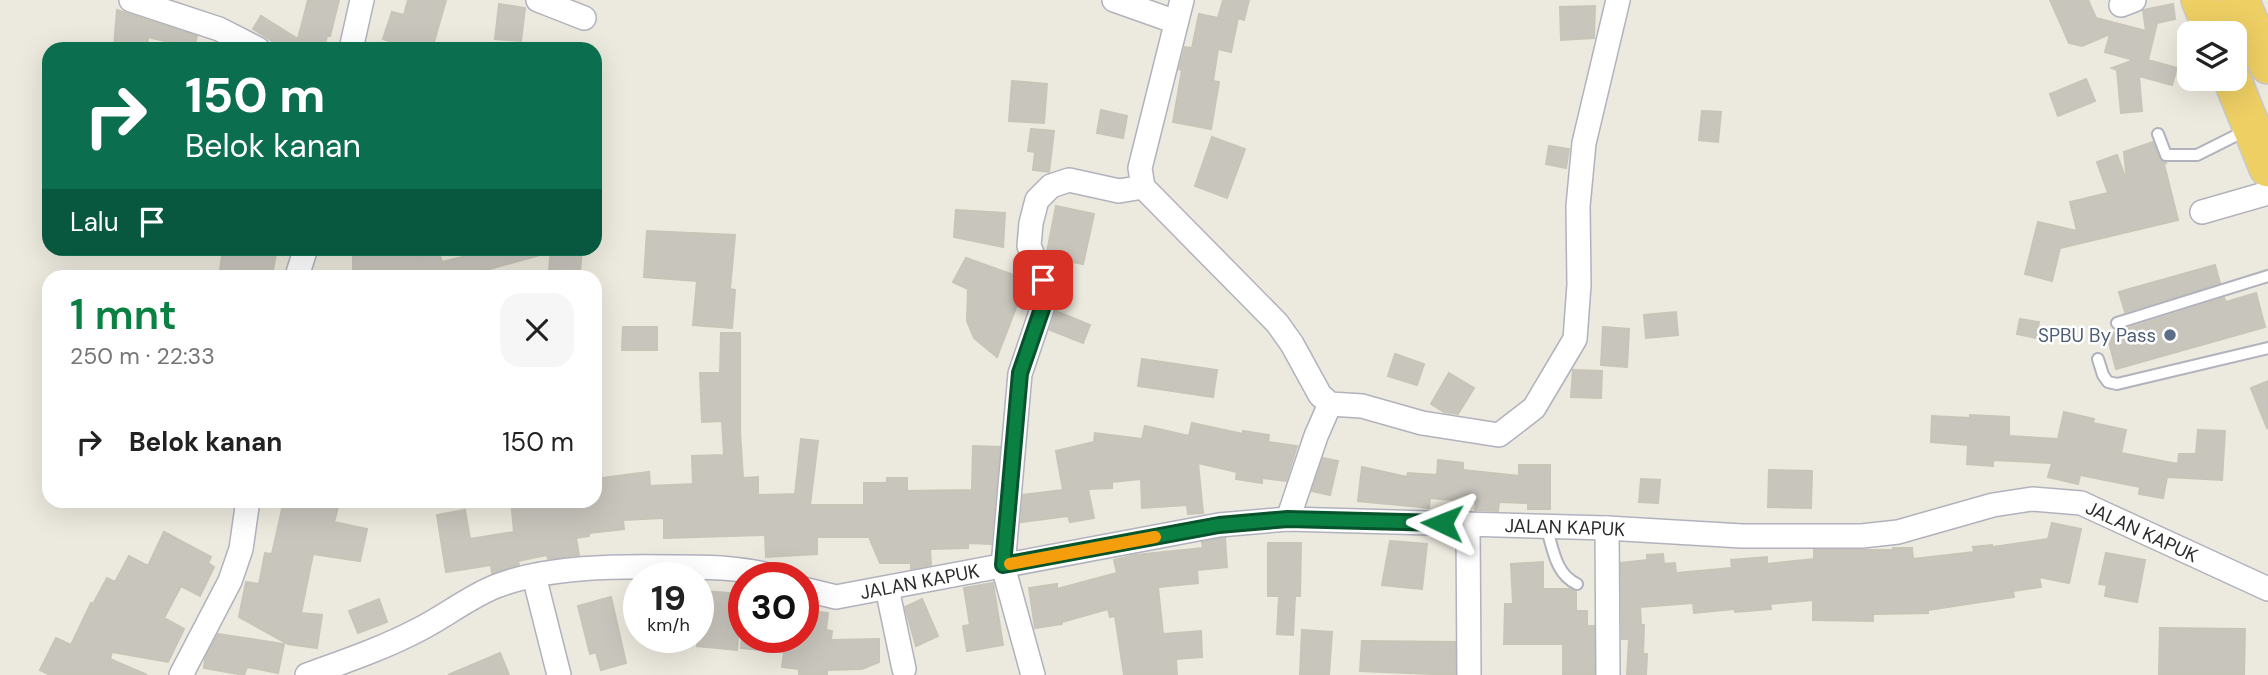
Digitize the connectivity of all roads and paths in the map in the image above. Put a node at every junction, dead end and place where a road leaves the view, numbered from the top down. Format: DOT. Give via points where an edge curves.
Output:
graph roads {
  1 [pos="131,0"];
  2 [pos="362,0"];
  3 [pos="538,0"];
  4 [pos="1114,0"];
  5 [pos="1618,0"];
  6 [pos="2200,0"];
  7 [pos="2240,0"];
  8 [pos="1179,11"];
  9 [pos="584,18"];
  10 [pos="2209,21"];
  11 [pos="244,42"];
  12 [pos="353,42"];
  13 [pos="2268,65"];
  14 [pos="2237,91"];
  15 [pos="2252,128"];
  16 [pos="2158,134"];
  17 [pos="2268,168"];
  18 [pos="1143,187"];
  19 [pos="2268,193"];
  20 [pos="2202,212"];
  21 [pos="2267,278"];
  22 [pos="2117,323"];
  23 [pos="2268,348"];
  24 [pos="2098,359"];
  25 [pos="1330,404"];
  26 [pos="247,508"];
  27 [pos="1288,519"];
  28 [pos="1468,524"];
  29 [pos="1546,527"];
  30 [pos="1607,528"];
  31 [pos="1003,565"];
  32 [pos="728,568"];
  33 [pos="534,576"];
  34 [pos="1577,584"];
  35 [pos="887,588"];
  36 [pos="2268,589"];
  37 [pos="819,593"];
  38 [pos="904,668"];
  39 [pos="181,675"];
  40 [pos="307,675"];
  41 [pos="559,675"];
  42 [pos="1033,675"];
  43 [pos="1469,675"];
  44 [pos="1608,675"];
  1 -- 11 [label="street"];
  2 -- 12 [label="street"];
  3 -- 9 [label="street"];
  4 -- 8 [label="street"];
  5 -- 25 [label="street" via="1584,143 1575,339 1534,408 1499,435 1422,423 1362,405"];
  6 -- 10 [label="highway"];
  7 -- 13 [label="highway"];
  8 -- 18 [label="street" via="1140,168"];
  14 -- 15 [label="highway"];
  15 -- 16 [label="lane" via="2197,155 2166,155"];
  15 -- 17 [label="highway"];
  18 -- 25 [label="street" via="1276,323"];
  18 -- 31 [label="street" via="1119,191 1069,180 1051,186 1037,200 1029,246 1046,297 1020,373"];
  19 -- 20 [label="street"];
  21 -- 22 [label="lane"];
  23 -- 24 [label="lane" via="2117,384 2108,382"];
  25 -- 27 [label="street"];
  26 -- 39 [label="street" via="241,549 230,581"];
  27 -- 28 [label="street, JALAN KAPUK"];
  27 -- 31 [label="street, JALAN KAPUK" via="1219,525"];
  28 -- 29 [label="street, JALAN KAPUK"];
  28 -- 43 [label="street"];
  29 -- 30 [label="street, JALAN KAPUK"];
  29 -- 34 [label="lane" via="1561,571"];
  30 -- 36 [label="street, JALAN KAPUK" via="1742,536 1862,536 1898,532 2032,499 2081,503"];
  30 -- 44 [label="street"];
  31 -- 35 [label="street, JALAN KAPUK"];
  31 -- 42 [label="street"];
  32 -- 33 [label="street" via="602,566"];
  33 -- 40 [label="street" via="495,587 375,651"];
  33 -- 41 [label="street"];
  35 -- 37 [label="street, JALAN KAPUK" via="835,597"];
  35 -- 38 [label="street"];
}
